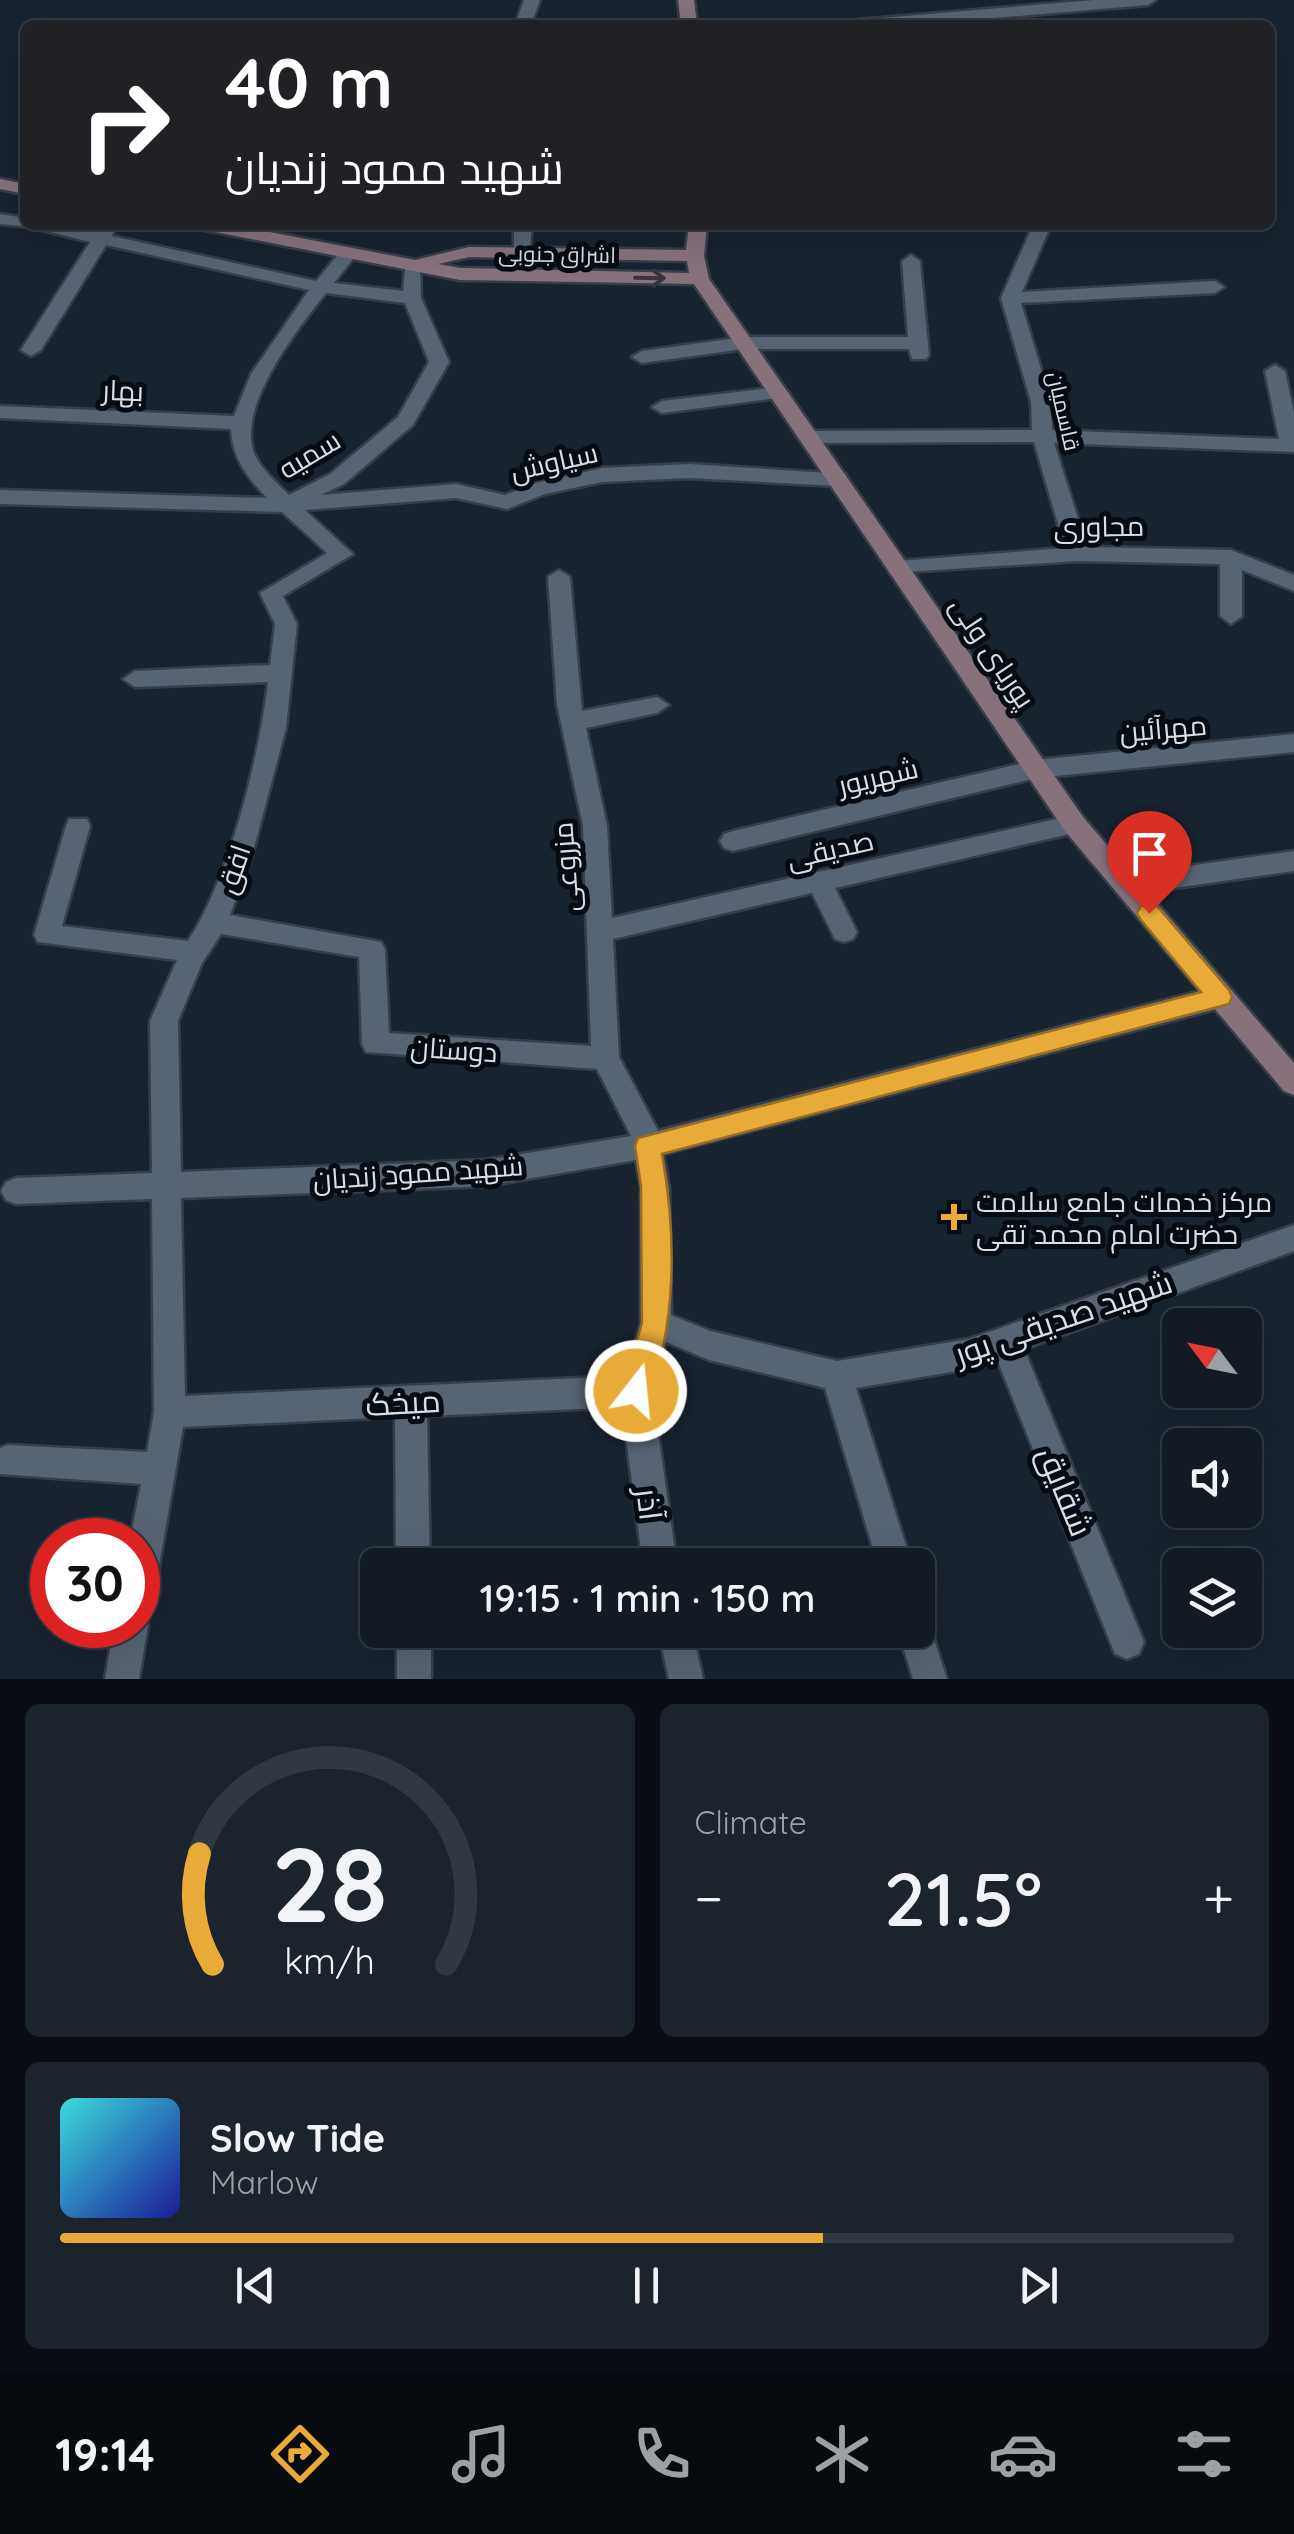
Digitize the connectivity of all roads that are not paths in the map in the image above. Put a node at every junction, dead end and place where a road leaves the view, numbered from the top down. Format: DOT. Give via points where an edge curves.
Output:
graph roads {
  1 [pos="1139,5"];
  2 [pos="981,7"];
  3 [pos="922,20"];
  4 [pos="229,230"];
  5 [pos="523,230"];
  6 [pos="698,230"];
  7 [pos="1040,230"];
  8 [pos="106,231"];
  9 [pos="523,254"];
  10 [pos="347,255"];
  11 [pos="912,261"];
  12 [pos="414,264"];
  13 [pos="697,267"];
  14 [pos="320,287"];
  15 [pos="1215,287"];
  16 [pos="412,298"];
  17 [pos="1010,298"];
  18 [pos="744,343"];
  19 [pos="30,350"];
  20 [pos="642,357"];
  21 [pos="1275,372"];
  22 [pos="779,393"];
  23 [pos="662,408"];
  24 [pos="0,412"];
  25 [pos="243,423"];
  26 [pos="1042,436"];
  27 [pos="810,438"];
  28 [pos="1292,446"];
  29 [pos="838,479"];
  30 [pos="0,497"];
  31 [pos="284,504"];
  32 [pos="1078,554"];
  33 [pos="1231,557"];
  34 [pos="898,568"];
  35 [pos="558,578"];
  36 [pos="1294,584"];
  37 [pos="1231,616"];
  38 [pos="280,673"];
  39 [pos="135,679"];
  40 [pos="657,705"];
  41 [pos="572,722"];
  42 [pos="1294,742"];
  43 [pos="1036,769"];
  44 [pos="1074,824"];
  45 [pos="78,826"];
  46 [pos="733,841"];
  47 [pos="1294,861"];
  48 [pos="818,882"];
  49 [pos="1125,885"];
  50 [pos="214,923"];
  51 [pos="598,932"];
  52 [pos="844,932"];
  53 [pos="196,952"];
  54 [pos="1220,997"];
  55 [pos="605,1058"];
  56 [pos="1294,1083"];
  57 [pos="648,1146"];
  58 [pos="164,1184"];
  59 [pos="16,1191"];
  60 [pos="1294,1238"];
  61 [pos="656,1323"];
  62 [pos="1005,1340"];
  63 [pos="837,1376"];
  64 [pos="636,1391"];
  65 [pos="411,1401"];
  66 [pos="170,1412"];
  67 [pos="8,1461"];
  68 [pos="159,1469"];
  69 [pos="150,1518"];
  70 [pos="413,1548"];
  71 [pos="658,1548"];
  72 [pos="890,1548"];
  73 [pos="1126,1642"];
  74 [pos="127,1648"];
  75 [pos="414,1648"];
  76 [pos="678,1648"];
  77 [pos="921,1648"];
  78 [pos="122,1679"];
  79 [pos="414,1679"];
  80 [pos="686,1679"];
  81 [pos="930,1679"];
  1 -- 2 [label="street"];
  2 -- 3 [label="street"];
  4 -- 10 [label="main road, اشراق جنوبی"];
  5 -- 9 [label="street"];
  6 -- 13 [label="main road"];
  7 -- 17 [label="street"];
  8 -- 14 [label="street"];
  8 -- 19 [label="street"];
  9 -- 12 [label="main road, اشراق جنوبی" via="469,252"];
  9 -- 13 [label="main road, اشراق جنوبی"];
  10 -- 12 [label="main road, اشراق جنوبی"];
  10 -- 14 [label="street"];
  11 -- 18 [label="street" via="917,349"];
  12 -- 13 [label="main road, اشراق جنوبی, one-way" via="460,274"];
  12 -- 16 [label="street, سمیه"];
  13 -- 18 [label="main road, پوریای ولی"];
  14 -- 16 [label="street"];
  14 -- 25 [label="street" via="265,363"];
  15 -- 17 [label="street"];
  16 -- 31 [label="street, سمیه" via="439,362 406,422 337,480"];
  17 -- 26 [label="street, قاسمیان" via="1041,402"];
  18 -- 20 [label="street"];
  18 -- 22 [label="main road, پوریای ولی"];
  21 -- 28 [label="street"];
  22 -- 23 [label="street"];
  22 -- 27 [label="main road, پوریای ولی"];
  24 -- 25 [label="street, بهار"];
  25 -- 31 [label="street, افق" via="242,449"];
  26 -- 27 [label="street"];
  26 -- 28 [label="street"];
  26 -- 32 [label="street, قاسمیان"];
  27 -- 29 [label="main road, پوریای ولی"];
  29 -- 31 [label="street, سیاوش" via="690,471 602,475 506,502 456,491"];
  29 -- 34 [label="main road, پوریای ولی"];
  30 -- 31 [label="street, سمیه"];
  31 -- 38 [label="street, افق" via="342,554 272,593 286,624"];
  32 -- 33 [label="street, مجاوری"];
  32 -- 34 [label="street, مجاوری"];
  33 -- 36 [label="street, مجاوری"];
  33 -- 37 [label="street"];
  34 -- 43 [label="main road, پوریای ولی"];
  35 -- 41 [label="street, مزروعی"];
  38 -- 39 [label="street"];
  38 -- 50 [label="street, افق" via="274,728"];
  40 -- 41 [label="street"];
  41 -- 51 [label="street, مزروعی" via="595,826"];
  42 -- 43 [label="street, مهرآئین"];
  43 -- 44 [label="main road, پوریای ولی"];
  43 -- 46 [label="street, شهریور"];
  44 -- 48 [label="street, صدیقی"];
  44 -- 49 [label="main road, پوریای ولی"];
  45 -- 53 [label="street" via="47,934"];
  47 -- 49 [label="street"];
  48 -- 51 [label="street, صدیقی"];
  48 -- 52 [label="street"];
  49 -- 54 [label="main road, پوریای ولی"];
  50 -- 53 [label="street, افق"];
  50 -- 55 [label="street, دوستان" via="372,949 376,1044"];
  51 -- 55 [label="street, مزروعی"];
  53 -- 58 [label="street, افق" via="164,1021"];
  54 -- 56 [label="main road, پوریای ولی"];
  54 -- 57 [label="street, شهید ممود زندیان"];
  55 -- 57 [label="street, مزروعی"];
  57 -- 58 [label="street, شهید ممود زندیان" via="486,1172"];
  57 -- 61 [label="street, آذر"];
  58 -- 59 [label="street, شهید ممود زندیان"];
  58 -- 66 [label="street, افق"];
  60 -- 62 [label="street, شهید صدیقی پور"];
  61 -- 63 [label="street, شهید صدیقی پور" via="709,1345"];
  61 -- 64 [label="street, آذر"];
  62 -- 63 [label="street, شهید صدیقی پور" via="969,1354"];
  62 -- 73 [label="street, شقایق"];
  63 -- 72 [label="street"];
  64 -- 65 [label="street, میخک"];
  64 -- 71 [label="street, آذر"];
  65 -- 66 [label="street, میخک"];
  65 -- 70 [label="street"];
  66 -- 68 [label="street, افق"];
  67 -- 68 [label="street"];
  68 -- 69 [label="street, افق"];
  74 -- 78 [label="street"];
  75 -- 79 [label="street"];
  76 -- 80 [label="street"];
  77 -- 81 [label="street"];
}
